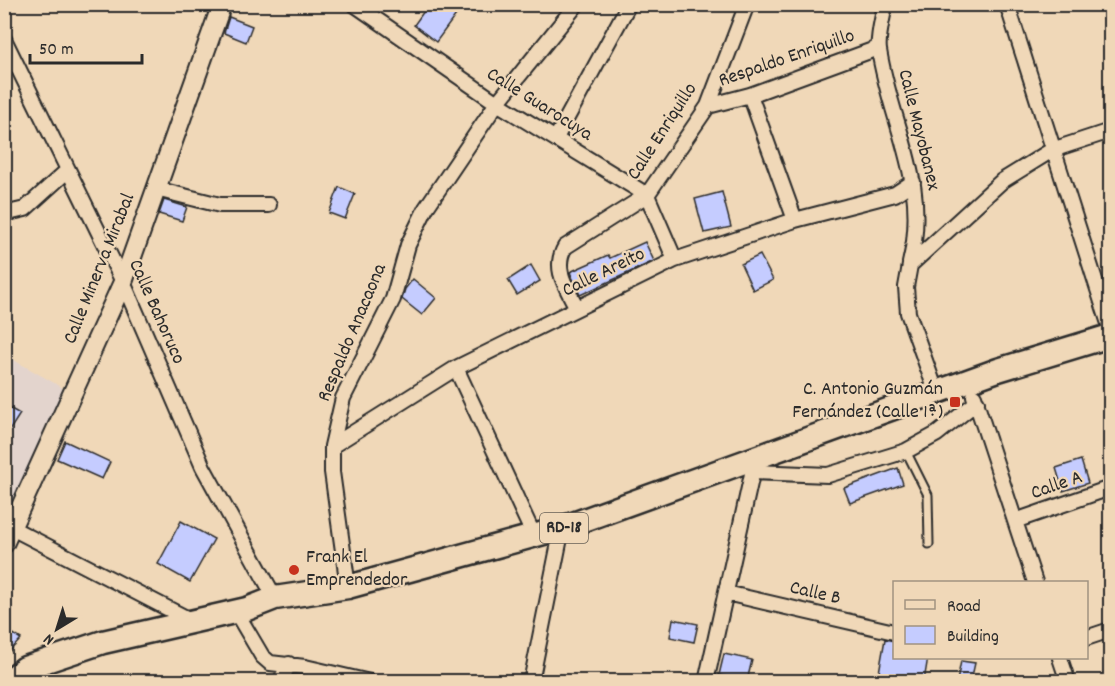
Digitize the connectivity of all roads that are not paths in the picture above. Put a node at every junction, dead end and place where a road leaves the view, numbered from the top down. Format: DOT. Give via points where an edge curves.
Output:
graph roads {
  1 [pos="222,4"];
  2 [pos="577,4"];
  3 [pos="629,4"];
  4 [pos="747,4"];
  5 [pos="885,4"];
  6 [pos="1007,4"];
  7 [pos="356,5"];
  8 [pos="4,39"];
  9 [pos="878,48"];
  10 [pos="750,94"];
  11 [pos="497,103"];
  12 [pos="708,106"];
  13 [pos="1110,131"];
  14 [pos="556,138"];
  15 [pos="1052,150"];
  16 [pos="68,170"];
  17 [pos="913,182"];
  18 [pos="156,189"];
  19 [pos="647,195"];
  20 [pos="268,205"];
  21 [pos="4,214"];
  22 [pos="795,220"];
  23 [pos="675,260"];
  24 [pos="910,265"];
  25 [pos="123,282"];
  26 [pos="577,308"];
  27 [pos="1110,327"];
  28 [pos="1110,336"];
  29 [pos="456,368"];
  30 [pos="973,392"];
  31 [pos="937,394"];
  32 [pos="332,446"];
  33 [pos="906,451"];
  34 [pos="754,465"];
  35 [pos="1110,488"];
  36 [pos="1016,521"];
  37 [pos="562,528"];
  38 [pos="7,532"];
  39 [pos="534,536"];
  40 [pos="929,544"];
  41 [pos="1035,581"];
  42 [pos="348,587"];
  43 [pos="726,593"];
  44 [pos="275,598"];
  45 [pos="236,612"];
  46 [pos="192,622"];
  47 [pos="1110,630"];
  48 [pos="893,632"];
  49 [pos="1088,637"];
  50 [pos="1061,659"];
  51 [pos="289,664"];
  52 [pos="7,681"];
  53 [pos="280,681"];
  54 [pos="370,681"];
  55 [pos="531,681"];
  56 [pos="706,681"];
  57 [pos="1068,681"];
  1 -- 18 [label="street, Calle Minerva Mirabal"];
  2 -- 11 [label="street, Respaldo Anacaona"];
  3 -- 14 [label="street"];
  4 -- 12 [label="street, Calle Enriquillo"];
  5 -- 9 [label="street, Calle Mayobanex"];
  6 -- 15 [label="street"];
  7 -- 11 [label="street, Calle Guarocuya"];
  8 -- 16 [label="street, Calle Bahoruco"];
  9 -- 10 [label="street, Respaldo Enriquillo"];
  9 -- 17 [label="street, Calle Mayobanex"];
  10 -- 12 [label="street, Respaldo Enriquillo"];
  10 -- 22 [label="street"];
  11 -- 14 [label="street, Calle Guarocuya"];
  11 -- 32 [label="street, Respaldo Anacaona" via="415,227 393,299 343,398"];
  12 -- 19 [label="street, Calle Enriquillo"];
  13 -- 15 [label="street"];
  14 -- 19 [label="street, Calle Guarocuya"];
  15 -- 24 [label="street" via="1002,181"];
  15 -- 27 [label="street"];
  16 -- 21 [label="street" via="25,209"];
  16 -- 25 [label="street, Calle Bahoruco"];
  17 -- 22 [label="street, Calle Areito" via="895,194"];
  17 -- 24 [label="street, Calle Mayobanex" via="918,216"];
  18 -- 20 [label="street" via="220,205"];
  18 -- 25 [label="street, Calle Minerva Mirabal"];
  19 -- 23 [label="street"];
  19 -- 26 [label="street, Calle Enriquillo" via="565,247 558,270"];
  22 -- 23 [label="street, Calle Areito"];
  23 -- 26 [label="street, Calle Areito"];
  24 -- 31 [label="street, Calle Mayobanex" via="906,287 908,314"];
  25 -- 38 [label="street, Calle Minerva Mirabal"];
  25 -- 44 [label="street, Calle Bahoruco" via="203,467"];
  26 -- 29 [label="street, Calle Areito"];
  28 -- 30 [label="main road, RD-18" via="998,370"];
  29 -- 32 [label="street, Calle Areito"];
  29 -- 39 [label="street"];
  30 -- 31 [label="main road, RD-18"];
  30 -- 33 [label="street" via="937,434"];
  30 -- 36 [label="street"];
  31 -- 34 [label="main road, RD-18"];
  32 -- 42 [label="street, Respaldo Anacaona"];
  33 -- 34 [label="street" via="828,475"];
  33 -- 40 [label="lane" via="928,495"];
  34 -- 37 [label="main road, RD-18"];
  34 -- 43 [label="street"];
  35 -- 36 [label="street, Calle A"];
  36 -- 41 [label="street"];
  37 -- 39 [label="main road, RD-18"];
  37 -- 55 [label="street"];
  38 -- 46 [label="street"];
  39 -- 42 [label="main road, RD-18"];
  42 -- 44 [label="main road, RD-18"];
  43 -- 48 [label="street, Calle B"];
  43 -- 56 [label="street"];
  44 -- 45 [label="main road, RD-18"];
  45 -- 46 [label="main road, RD-18"];
  45 -- 51 [label="street" via="262,656 270,663"];
  46 -- 52 [label="main road, RD-18" via="103,642 25,668"];
  47 -- 49 [label="street"];
  50 -- 57 [label="street"];
  51 -- 53 [label="street"];
  51 -- 54 [label="street"];
}
